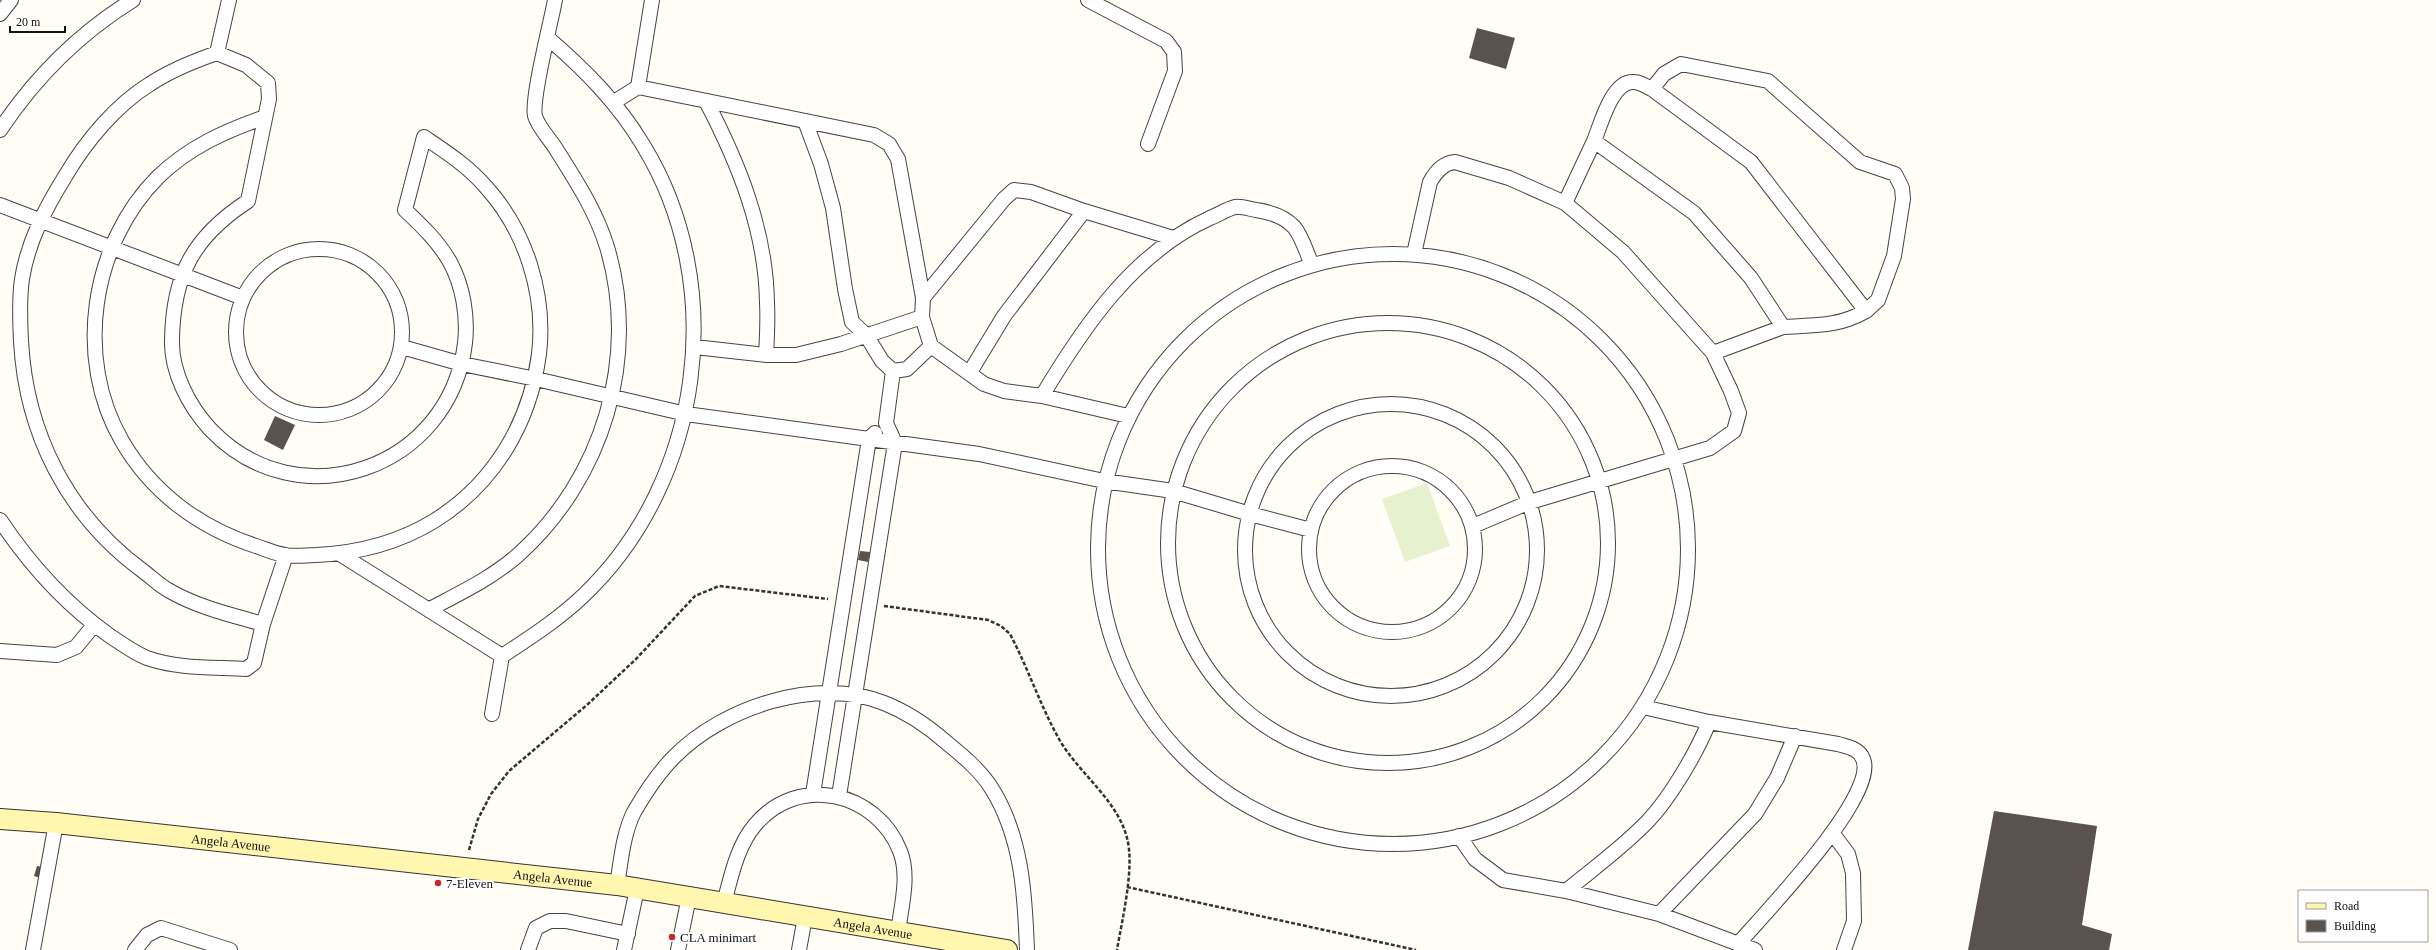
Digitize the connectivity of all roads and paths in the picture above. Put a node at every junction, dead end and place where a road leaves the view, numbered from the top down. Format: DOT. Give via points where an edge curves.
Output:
graph roads {
  1 [pos="11,0"];
  2 [pos="133,0"];
  3 [pos="229,0"];
  4 [pos="555,0"];
  5 [pos="652,0"];
  6 [pos="1088,0"];
  7 [pos="0,14"];
  8 [pos="548,38"];
  9 [pos="217,53"];
  10 [pos="638,87"];
  11 [pos="1652,89"];
  12 [pos="706,101"];
  13 [pos="614,102"];
  14 [pos="265,117"];
  15 [pos="805,121"];
  16 [pos="0,130"];
  17 [pos="1594,141"];
  18 [pos="1148,144"];
  19 [pos="1565,203"];
  20 [pos="0,205"];
  21 [pos="1084,211"];
  22 [pos="40,219"];
  23 [pos="1173,238"];
  24 [pos="112,247"];
  25 [pos="1414,254"];
  26 [pos="1312,265"];
  27 [pos="182,274"];
  28 [pos="243,298"];
  29 [pos="923,298"];
  30 [pos="1866,311"];
  31 [pos="922,318"];
  32 [pos="1783,326"];
  33 [pos="866,334"];
  34 [pos="931,346"];
  35 [pos="695,347"];
  36 [pos="402,348"];
  37 [pos="1713,353"];
  38 [pos="766,355"];
  39 [pos="462,364"];
  40 [pos="893,371"];
  41 [pos="970,372"];
  42 [pos="536,379"];
  43 [pos="612,396"];
  44 [pos="1042,396"];
  45 [pos="686,414"];
  46 [pos="1128,416"];
  47 [pos="886,423"];
  48 [pos="869,439"];
  49 [pos="895,443"];
  50 [pos="1678,459"];
  51 [pos="1104,481"];
  52 [pos="1600,481"];
  53 [pos="1174,491"];
  54 [pos="1530,502"];
  55 [pos="1250,514"];
  56 [pos="0,520"];
  57 [pos="1472,526"];
  58 [pos="1311,530"];
  59 [pos="340,554"];
  60 [pos="286,555"];
  61 [pos="844,601"];
  62 [pos="870,604"];
  63 [pos="430,609"];
  64 [pos="263,624"];
  65 [pos="94,625"];
  66 [pos="0,651"];
  67 [pos="502,656"];
  68 [pos="830,693"];
  69 [pos="856,697"];
  70 [pos="1643,707"];
  71 [pos="492,714"];
  72 [pos="1709,722"];
  73 [pos="1795,736"];
  74 [pos="813,794"];
  75 [pos="839,796"];
  76 [pos="0,819"];
  77 [pos="56,823"];
  78 [pos="1833,834"];
  79 [pos="1459,836"];
  80 [pos="464,868"];
  81 [pos="617,885"];
  82 [pos="1127,887"];
  83 [pos="637,888"];
  84 [pos="1566,891"];
  85 [pos="689,897"];
  86 [pos="724,903"];
  87 [pos="1660,914"];
  88 [pos="805,916"];
  89 [pos="898,932"];
  90 [pos="628,934"];
  91 [pos="1738,944"];
  92 [pos="966,947"];
  93 [pos="33,950"];
  94 [pos="135,950"];
  95 [pos="230,950"];
  96 [pos="528,950"];
  97 [pos="624,950"];
  98 [pos="678,950"];
  99 [pos="799,950"];
  100 [pos="1007,950"];
  101 [pos="1026,950"];
  102 [pos="1117,950"];
  103 [pos="1416,950"];
  104 [pos="1755,950"];
  105 [pos="1844,950"];
  1 -- 7 [label="street"];
  2 -- 16 [label="street" via="78,38 49,66 23,96"];
  3 -- 9 [label="street"];
  4 -- 8 [label="street"];
  5 -- 10 [label="street"];
  6 -- 18 [label="street" via="1166,41 1174,52 1175,71"];
  8 -- 13 [label="street" via="583,68"];
  8 -- 43 [label="street" via="536,97 535,116 592,206 607,247 616,293 620,342"];
  9 -- 14 [label="street" via="246,65 268,83 269,99"];
  9 -- 22 [label="street" via="185,65 149,84 118,109 94,134 73,163"];
  10 -- 12 [label="street"];
  10 -- 13 [label="street"];
  11 -- 17 [label="street" via="1635,82 1624,83 1615,92"];
  11 -- 30 [label="street" via="1751,162"];
  11 -- 30 [label="street" via="1664,74 1680,64 1768,81 1860,162 1895,174 1902,188 1903,199 1894,256 1878,300"];
  12 -- 15 [label="street"];
  12 -- 38 [label="street" via="731,148 750,198 762,249 768,302"];
  13 -- 35 [label="street" via="644,145 667,193 682,235 693,295"];
  14 -- 24 [label="street" via="220,134 189,151 158,178 131,210"];
  14 -- 27 [label="street" via="248,201 227,215 209,232"];
  15 -- 29 [label="street" via="874,135 889,144 898,158"];
  15 -- 33 [label="street" via="821,164 833,208 852,322"];
  17 -- 19 [label="street"];
  17 -- 32 [label="street" via="1694,213 1751,278"];
  19 -- 25 [label="street" via="1509,178 1455,162 1447,163 1436,172 1430,182"];
  19 -- 37 [label="street" via="1623,252"];
  20 -- 22 [label="street"];
  21 -- 23 [label="street"];
  21 -- 29 [label="street" via="1031,192 1014,190"];
  21 -- 41 [label="street" via="1004,316"];
  22 -- 24 [label="street"];
  22 -- 64 [label="street" via="22,278 20,318 27,394 50,462 92,526 127,560 167,590 212,610"];
  23 -- 26 [label="street" via="1236,207 1266,212 1284,218 1295,228"];
  23 -- 44 [label="street" via="1140,266 1103,304 1072,347"];
  24 -- 27 [label="street"];
  24 -- 60 [label="street" via="97,295 94,345 102,394 122,440 150,481 188,514 232,538"];
  25 -- 26 [label="street" via="1358,256"];
  25 -- 50 [label="street" via="1482,267 1520,282 1554,301 1586,324 1614,352 1639,384 1659,418"];
  26 -- 46 [label="street" via="1266,282 1224,307 1186,338 1154,375"];
  27 -- 28 [label="street"];
  27 -- 39 [label="street" via="172,310 172,348 181,384 198,416 224,444 255,463 291,475 328,477 365,470 399,454 427,430 449,399"];
  28 -- 36 [label="street" via="256,278 270,266 297,252 320,249 344,253 366,263 384,279 396,300 402,323"];
  28 -- 36 [label="street" via="236,323 237,348 246,372 266,396 282,407 307,415 332,414 357,407 378,392 393,372"];
  29 -- 31 [label="street"];
  30 -- 32 [label="street" via="1848,321 1832,325"];
  31 -- 33 [label="street"];
  31 -- 34 [label="street"];
  32 -- 37 [label="street"];
  33 -- 38 [label="street" via="812,352"];
  33 -- 40 [label="street" via="882,361"];
  34 -- 40 [label="street" via="907,369"];
  34 -- 41 [label="street"];
  35 -- 38 [label="street"];
  35 -- 45 [label="street"];
  36 -- 39 [label="street"];
  37 -- 50 [label="street" via="1739,413 1734,431 1710,448"];
  39 -- 42 [label="street"];
  39 -- 42 [label="street" via="466,323 462,295 453,269 431,234 405,210 424,137 458,159 487,188 511,221 528,258 538,298 540,331"];
  40 -- 47 [label="street"];
  41 -- 44 [label="street" via="984,384 1004,391"];
  42 -- 43 [label="street"];
  42 -- 59 [label="street" via="524,417 505,452 480,484 455,506 416,532 379,546"];
  43 -- 45 [label="street"];
  43 -- 63 [label="street" via="600,434 582,474 554,518 517,556 474,586"];
  44 -- 46 [label="street"];
  45 -- 48 [label="street"];
  45 -- 67 [label="street" via="670,463 648,511 620,554 585,594 557,618"];
  46 -- 51 [label="street" via="1114,448"];
  47 -- 48 [label="street"];
  47 -- 49 [label="street"];
  48 -- 49 [label="street"];
  48 -- 61 [label="street"];
  49 -- 51 [label="street" via="979,454"];
  49 -- 62 [label="street"];
  50 -- 52 [label="street"];
  50 -- 70 [label="street" via="1689,538 1687,581 1679,623 1666,664"];
  51 -- 53 [label="street"];
  51 -- 79 [label="street" via="1097,519 1096,557 1099,595 1107,632 1120,668 1138,702 1160,733 1186,762 1215,786 1247,807 1282,823 1318,835 1356,842 1394,844"];
  52 -- 53 [label="street" via="1582,439 1560,405 1532,376 1498,352 1461,335 1422,326 1381,323 1340,328 1301,341 1265,361 1239,382 1207,417 1187,452"];
  52 -- 53 [label="street" via="1606,508 1608,540 1606,572 1599,604 1579,651 1552,688 1529,711 1474,745 1443,755 1411,761 1378,762 1314,750 1285,737 1257,720 1233,700 1211,675 1194,648 1180,618 1171,588 1167,555 1168,523"];
  52 -- 54 [label="street"];
  53 -- 55 [label="street"];
  54 -- 55 [label="street" via="1505,458 1490,442 1460,421 1426,408 1389,404 1353,409 1318,424 1289,446 1266,475"];
  54 -- 55 [label="street" via="1537,529 1538,556 1530,596 1512,634 1494,654 1472,672 1448,685 1421,693 1394,696 1366,694 1340,687 1315,675 1293,659 1274,638 1260,615 1250,589 1245,562"];
  54 -- 57 [label="street"];
  55 -- 58 [label="street"];
  56 -- 65 [label="street" via="21,552 55,591"];
  57 -- 58 [label="street" via="1464,507 1435,477 1415,468 1394,465 1353,475 1335,488 1322,504"];
  57 -- 58 [label="street" via="1476,547 1466,587 1454,604 1439,617 1420,627 1400,631 1379,631 1360,626 1341,615 1327,601 1316,583 1310,564"];
  59 -- 60 [label="street"];
  59 -- 63 [label="street"];
  60 -- 64 [label="street"];
  61 -- 68 [label="street"];
  61 -- 80 [label="path" via="719,586 695,596 636,660 509,771 491,794 478,819"];
  62 -- 69 [label="street"];
  62 -- 82 [label="path" via="988,620 1010,634 1060,739 1108,800 1118,817 1127,839 1129,854"];
  63 -- 67 [label="street"];
  64 -- 65 [label="street" via="254,662 246,668 183,666 146,658"];
  65 -- 66 [label="street" via="76,646 57,655"];
  67 -- 71 [label="street"];
  68 -- 69 [label="street"];
  68 -- 74 [label="street"];
  68 -- 81 [label="street" via="788,697 749,709 705,732 674,757 651,785 633,814 624,844"];
  69 -- 75 [label="street"];
  69 -- 101 [label="street" via="883,703 933,731 968,761 992,788 1006,816 1020,862 1025,899"];
  70 -- 72 [label="street"];
  70 -- 79 [label="street" via="1599,760 1570,784 1539,805 1506,822"];
  72 -- 73 [label="street"];
  72 -- 84 [label="street" via="1702,739 1649,820 1620,848"];
  73 -- 78 [label="street" via="1851,748 1863,759 1864,778"];
  73 -- 87 [label="street" via="1777,778 1755,814"];
  74 -- 75 [label="street"];
  74 -- 86 [label="street" via="791,799 772,810 755,825 740,851"];
  75 -- 89 [label="street" via="860,804 878,816 892,833 901,853 905,874"];
  76 -- 77 [label="main road, Angela Avenue"];
  77 -- 80 [label="main road, Angela Avenue"];
  77 -- 93 [label="street"];
  78 -- 91 [label="street"];
  78 -- 105 [label="street" via="1848,854 1853,873 1854,921"];
  79 -- 84 [label="street" via="1475,860 1503,880"];
  80 -- 81 [label="main road, Angela Avenue"];
  81 -- 83 [label="main road, Angela Avenue"];
  82 -- 102 [label="path"];
  82 -- 103 [label="path"];
  83 -- 85 [label="main road, Angela Avenue"];
  83 -- 90 [label="street"];
  84 -- 87 [label="street"];
  85 -- 86 [label="main road, Angela Avenue"];
  85 -- 98 [label="street"];
  86 -- 88 [label="main road, Angela Avenue"];
  87 -- 91 [label="street"];
  88 -- 89 [label="main road, Angela Avenue"];
  88 -- 99 [label="street"];
  89 -- 92 [label="main road, Angela Avenue"];
  90 -- 96 [label="street" via="566,921 550,921 536,928"];
  90 -- 97 [label="street"];
  91 -- 104 [label="street"];
  92 -- 100 [label="main road, Angela Avenue"];
  94 -- 95 [label="street" via="147,935 161,928"];
}
